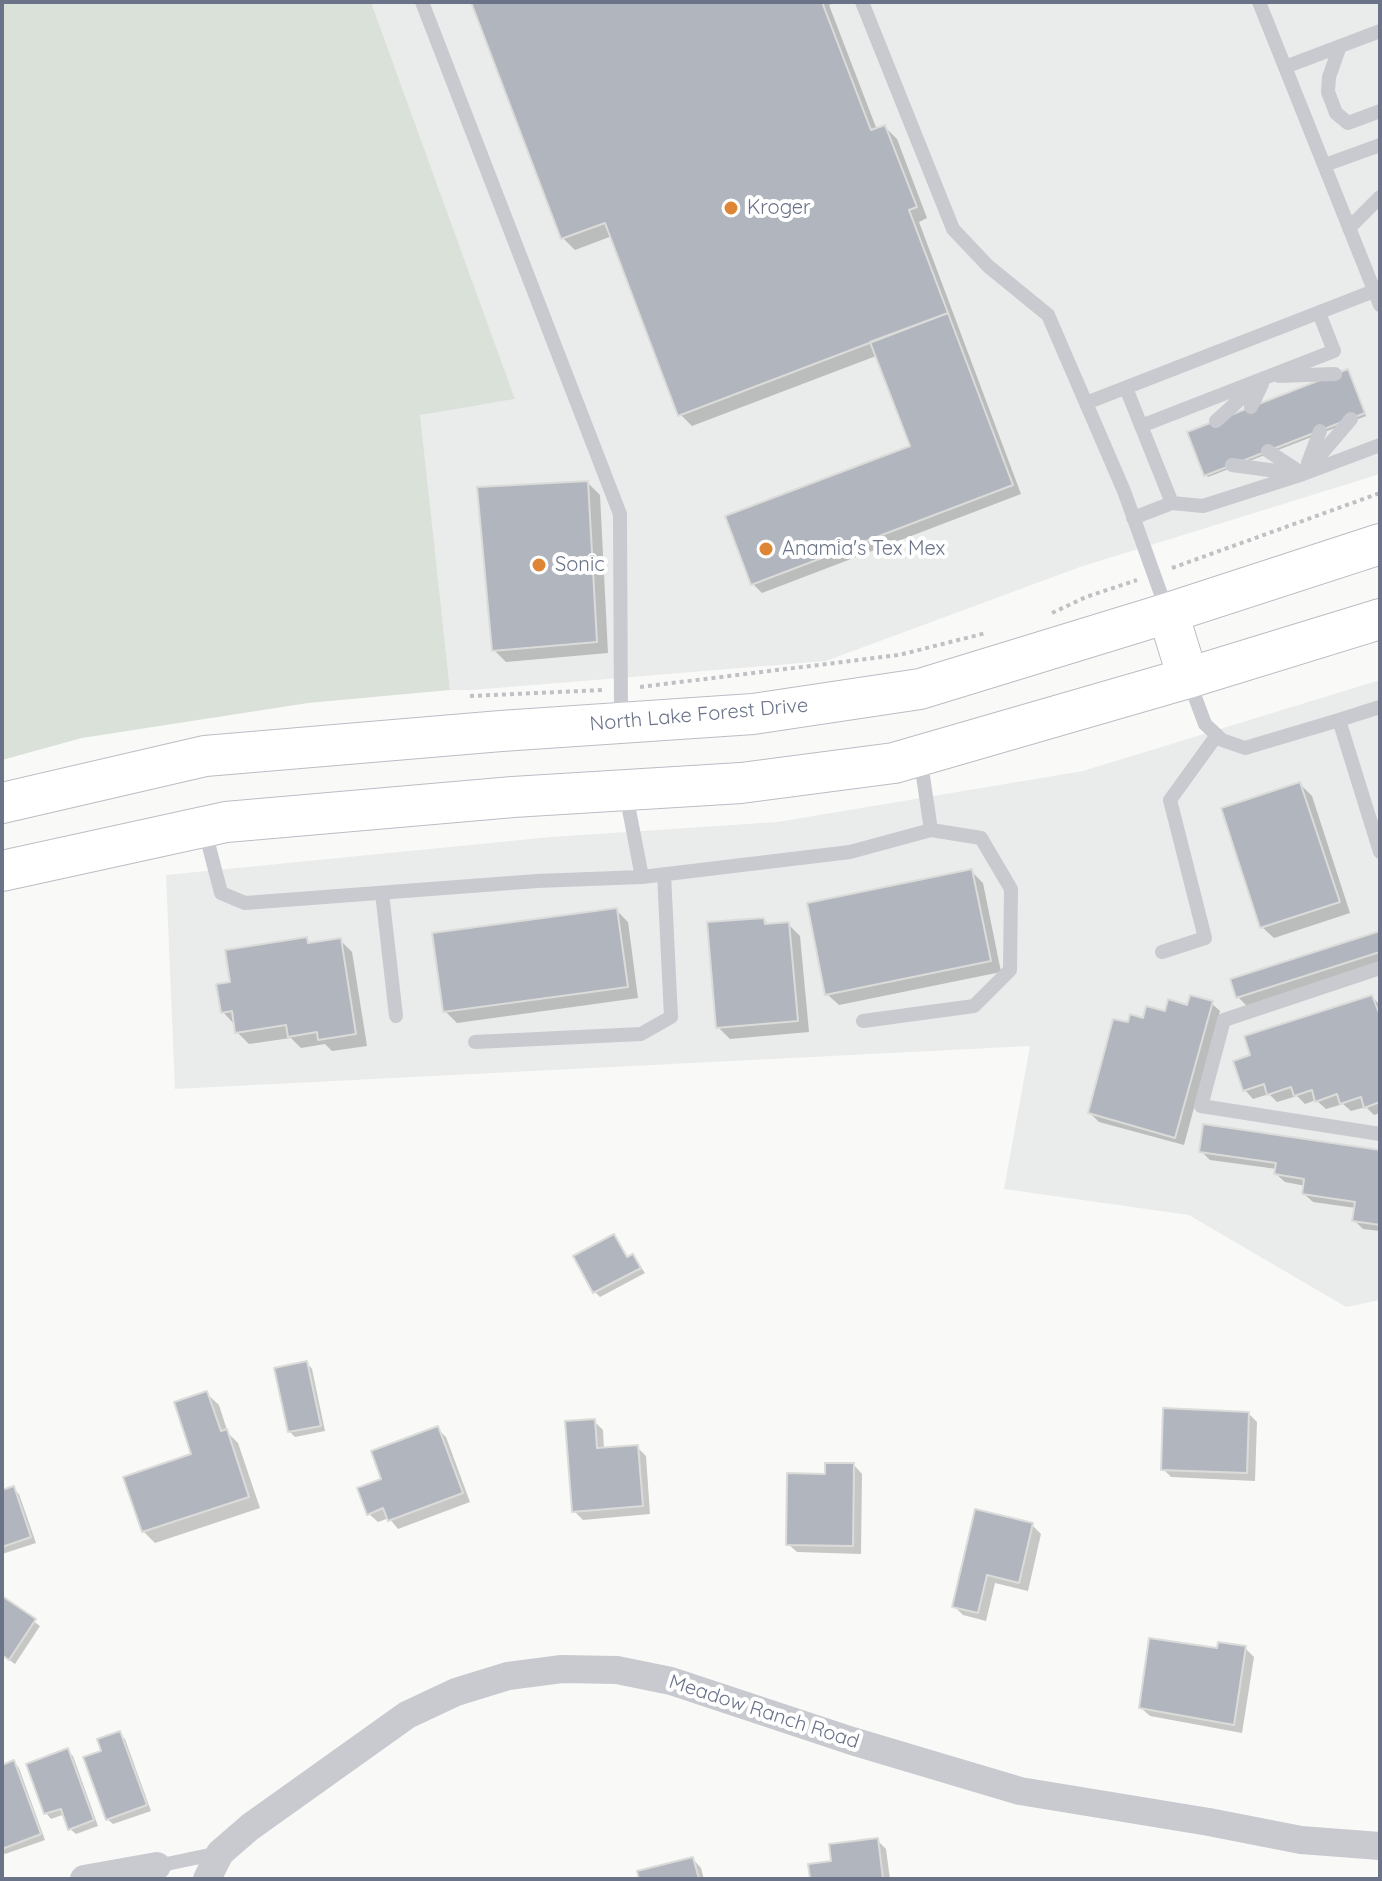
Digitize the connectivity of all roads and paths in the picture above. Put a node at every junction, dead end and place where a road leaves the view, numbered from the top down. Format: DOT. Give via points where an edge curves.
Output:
graph roads {
  1 [pos="422,2"];
  2 [pos="862,2"];
  3 [pos="1259,2"];
  4 [pos="1380,31"];
  5 [pos="1340,46"];
  6 [pos="1285,67"];
  7 [pos="1380,111"];
  8 [pos="1380,145"];
  9 [pos="1325,165"];
  10 [pos="1380,197"];
  11 [pos="1349,228"];
  12 [pos="1378,299"];
  13 [pos="1319,313"];
  14 [pos="1335,374"];
  15 [pos="1266,376"];
  16 [pos="1303,387"];
  17 [pos="1126,388"];
  18 [pos="1086,403"];
  19 [pos="1251,407"];
  20 [pos="1351,419"];
  21 [pos="1216,421"];
  22 [pos="1141,426"];
  23 [pos="1320,431"];
  24 [pos="1380,445"];
  25 [pos="1268,451"];
  26 [pos="1232,465"];
  27 [pos="1303,474"];
  28 [pos="1380,493"];
  29 [pos="1172,503"];
  30 [pos="1133,518"];
  31 [pos="1380,544"];
  32 [pos="1154,575"];
  33 [pos="1168,613"];
  34 [pos="1049,614"];
  35 [pos="1380,619"];
  36 [pos="991,632"];
  37 [pos="1188,678"];
  38 [pos="470,696"];
  39 [pos="621,706"];
  40 [pos="1380,707"];
  41 [pos="1339,720"];
  42 [pos="1217,735"];
  43 [pos="920,756"];
  44 [pos="625,790"];
  45 [pos="2,803"];
  46 [pos="204,827"];
  47 [pos="931,830"];
  48 [pos="1380,852"];
  49 [pos="2,871"];
  50 [pos="664,874"];
  51 [pos="642,877"];
  52 [pos="382,893"];
  53 [pos="1162,952"];
  54 [pos="1380,968"];
  55 [pos="396,1016"];
  56 [pos="863,1021"];
  57 [pos="475,1042"];
  58 [pos="1380,1134"];
  59 [pos="1380,1846"];
  60 [pos="220,1853"];
  61 [pos="157,1866"];
  62 [pos="84,1879"];
  63 [pos="207,1879"];
  1 -- 39 [label="lane" via="620,514"];
  2 -- 18 [label="lane" via="953,229 1048,315"];
  3 -- 6 [label="lane"];
  4 -- 5 [label="lane"];
  5 -- 6 [label="lane"];
  5 -- 7 [label="lane" via="1328,92 1336,113 1348,123"];
  6 -- 9 [label="lane"];
  8 -- 9 [label="lane"];
  9 -- 11 [label="lane"];
  10 -- 11 [label="lane"];
  11 -- 12 [label="lane"];
  12 -- 13 [label="lane"];
  13 -- 15 [label="lane" via="1334,351"];
  13 -- 17 [label="lane"];
  14 -- 15 [label="lane"];
  15 -- 16 [label="lane"];
  15 -- 19 [label="lane"];
  15 -- 21 [label="lane"];
  15 -- 22 [label="lane"];
  17 -- 18 [label="lane"];
  17 -- 22 [label="lane"];
  18 -- 30 [label="lane"];
  20 -- 27 [label="lane"];
  22 -- 29 [label="lane"];
  23 -- 27 [label="lane"];
  24 -- 27 [label="lane"];
  25 -- 27 [label="lane"];
  26 -- 27 [label="lane"];
  27 -- 29 [label="lane" via="1203,506"];
  28 -- 32 [label="path"];
  29 -- 30 [label="lane"];
  30 -- 32 [label="lane"];
  31 -- 33 [label="main road, North Lake Forest Drive"];
  32 -- 33 [label="lane"];
  32 -- 34 [label="path"];
  33 -- 37 [label="main road"];
  33 -- 39 [label="main road, North Lake Forest Drive" via="920,689 753,714"];
  35 -- 37 [label="main road"];
  36 -- 39 [label="path" via="899,655"];
  37 -- 42 [label="lane" via="1205,724"];
  37 -- 43 [label="main road"];
  38 -- 39 [label="path"];
  39 -- 44 [label="main road"];
  39 -- 45 [label="main road, North Lake Forest Drive" via="205,756"];
  40 -- 41 [label="lane"];
  41 -- 42 [label="lane" via="1245,748"];
  41 -- 48 [label="lane"];
  42 -- 53 [label="lane" via="1170,800 1205,938"];
  43 -- 44 [label="main road" via="741,783"];
  43 -- 47 [label="lane"];
  44 -- 46 [label="main road"];
  44 -- 51 [label="lane"];
  46 -- 49 [label="main road"];
  46 -- 52 [label="lane" via="221,893 245,903"];
  47 -- 50 [label="lane" via="850,852"];
  47 -- 56 [label="lane" via="981,838 1011,889 1010,970 974,1006"];
  50 -- 51 [label="lane"];
  50 -- 57 [label="lane" via="671,1017 641,1034"];
  51 -- 52 [label="lane"];
  52 -- 55 [label="lane"];
  54 -- 58 [label="lane" via="1224,1020 1201,1106"];
  59 -- 60 [label="street, Meadow Ranch Road" via="1301,1840 1020,1791 671,1681 617,1670 562,1669 508,1676 407,1715"];
  60 -- 61 [label="lane"];
  60 -- 63 [label="street, Meadow Ranch Road"];
  61 -- 62 [label="street"];
}
